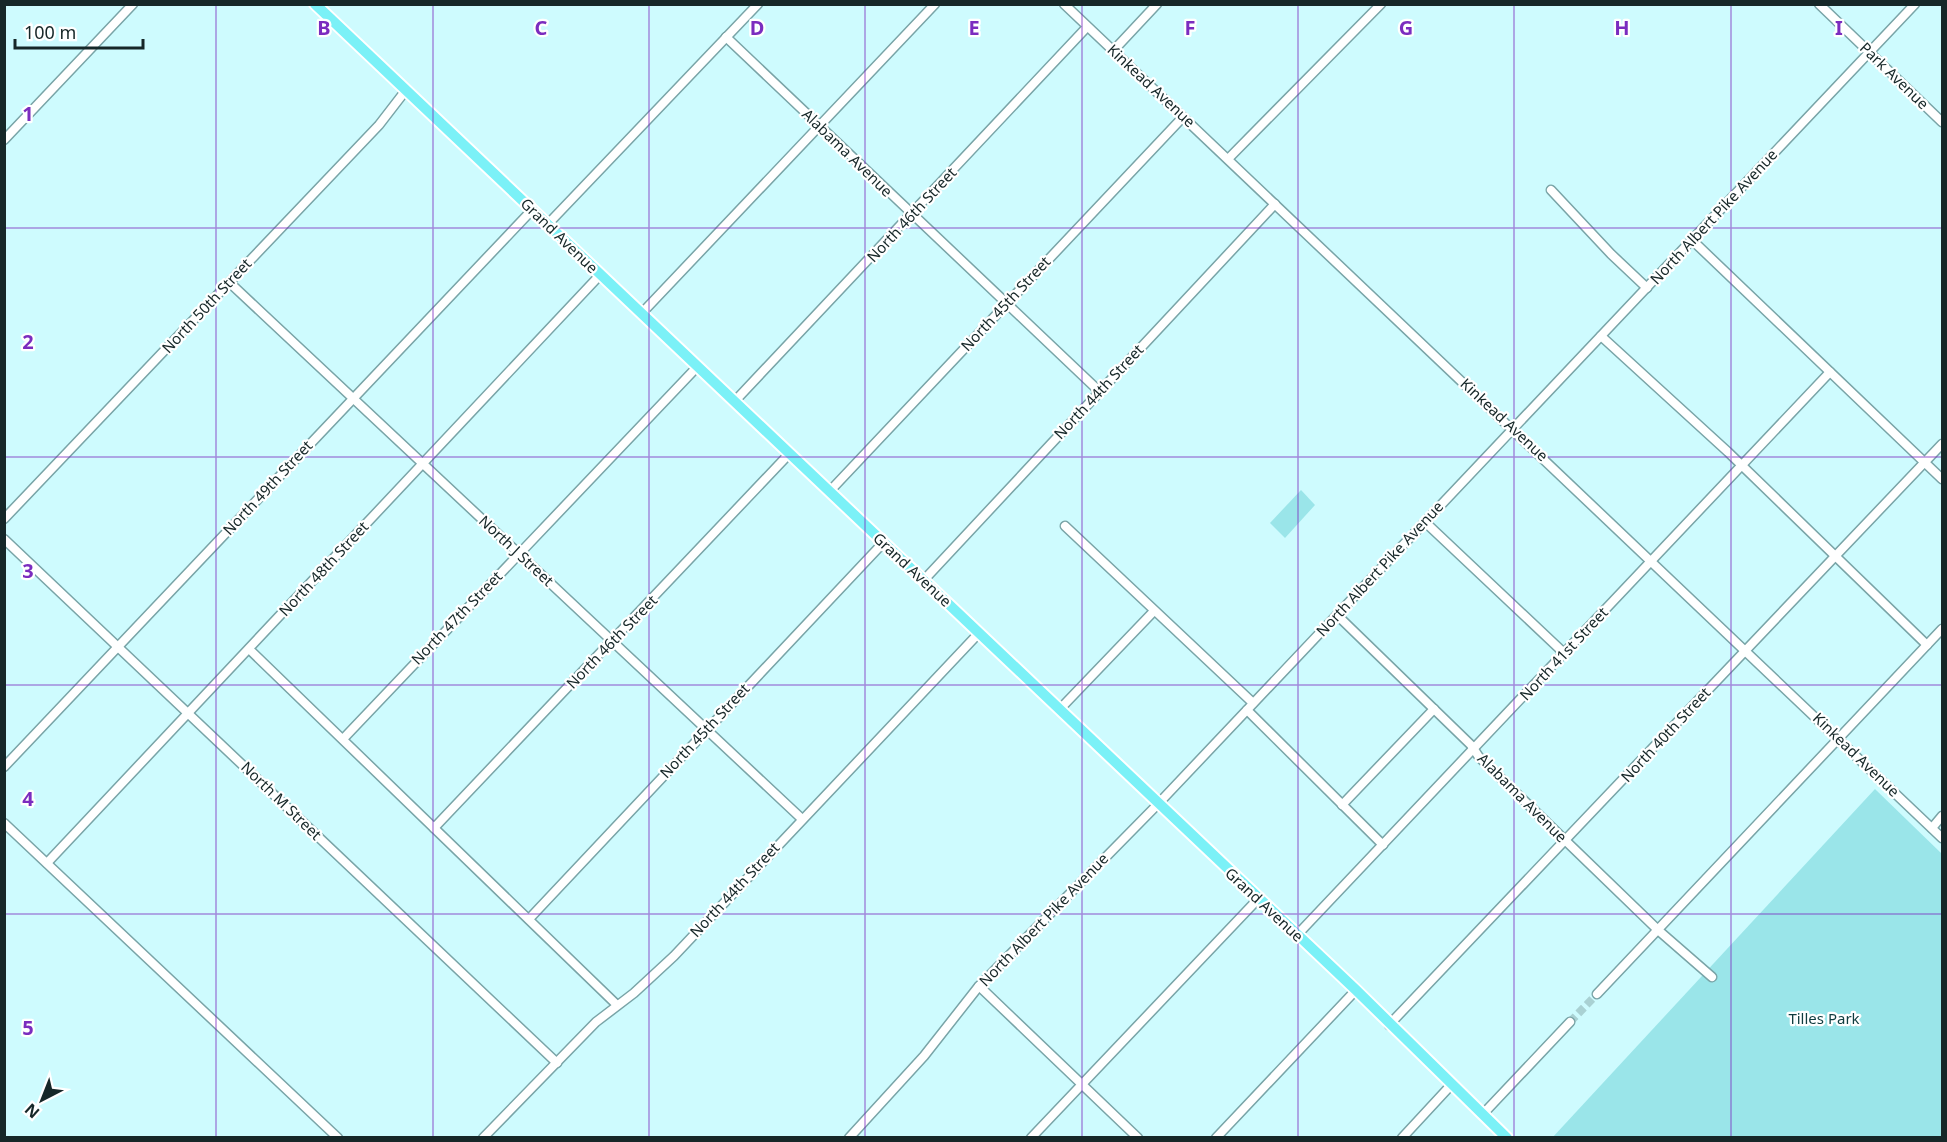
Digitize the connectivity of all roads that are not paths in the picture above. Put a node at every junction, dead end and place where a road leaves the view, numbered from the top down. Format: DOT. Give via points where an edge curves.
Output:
graph roads {
  1 [pos="134,4"];
  2 [pos="315,4"];
  3 [pos="758,4"];
  4 [pos="935,4"];
  5 [pos="1064,4"];
  6 [pos="1157,4"];
  7 [pos="1381,4"];
  8 [pos="1819,4"];
  9 [pos="1915,4"];
  10 [pos="1087,27"];
  11 [pos="726,38"];
  12 [pos="1113,51"];
  13 [pos="1870,53"];
  14 [pos="406,90"];
  15 [pos="1183,117"];
  16 [pos="1942,123"];
  17 [pos="819,126"];
  18 [pos="4,140"];
  19 [pos="1228,159"];
  20 [pos="1551,190"];
  21 [pos="1275,204"];
  22 [pos="532,210"];
  23 [pos="911,215"];
  24 [pos="548,225"];
  25 [pos="1692,240"];
  26 [pos="600,275"];
  27 [pos="230,283"];
  28 [pos="1647,288"];
  29 [pos="1006,303"];
  30 [pos="641,314"];
  31 [pos="1601,336"];
  32 [pos="697,367"];
  33 [pos="1830,372"];
  34 [pos="1100,392"];
  35 [pos="353,399"];
  36 [pos="734,402"];
  37 [pos="1514,428"];
  38 [pos="1942,444"];
  39 [pos="789,454"];
  40 [pos="1925,463"];
  41 [pos="423,464"];
  42 [pos="1741,466"];
  43 [pos="1942,479"];
  44 [pos="829,492"];
  45 [pos="4,519"];
  46 [pos="1425,522"];
  47 [pos="1065,526"];
  48 [pos="4,539"];
  49 [pos="883,543"];
  50 [pos="518,554"];
  51 [pos="1836,558"];
  52 [pos="1652,561"];
  53 [pos="923,581"];
  54 [pos="1154,610"];
  55 [pos="1337,615"];
  56 [pos="1942,629"];
  57 [pos="978,634"];
  58 [pos="613,642"];
  59 [pos="1927,645"];
  60 [pos="119,646"];
  61 [pos="249,649"];
  62 [pos="1746,650"];
  63 [pos="1565,654"];
  64 [pos="1250,706"];
  65 [pos="1434,709"];
  66 [pos="1059,710"];
  67 [pos="189,713"];
  68 [pos="706,730"];
  69 [pos="343,739"];
  70 [pos="1839,739"];
  71 [pos="1474,750"];
  72 [pos="4,767"];
  73 [pos="1158,804"];
  74 [pos="1342,805"];
  75 [pos="1942,816"];
  76 [pos="802,819"];
  77 [pos="4,823"];
  78 [pos="434,828"];
  79 [pos="1932,828"];
  80 [pos="1942,838"];
  81 [pos="1566,841"];
  82 [pos="1383,845"];
  83 [pos="47,863"];
  84 [pos="1257,899"];
  85 [pos="529,919"];
  86 [pos="1658,930"];
  87 [pos="1297,935"];
  88 [pos="1712,977"];
  89 [pos="979,986"];
  90 [pos="1356,990"];
  91 [pos="1597,994"];
  92 [pos="617,1005"];
  93 [pos="1570,1022"];
  94 [pos="1389,1025"];
  95 [pos="557,1063"];
  96 [pos="1082,1084"];
  97 [pos="1452,1084"];
  98 [pos="1483,1114"];
  99 [pos="338,1137"];
  100 [pos="483,1137"];
  101 [pos="849,1137"];
  102 [pos="1031,1137"];
  103 [pos="1138,1137"];
  104 [pos="1216,1137"];
  105 [pos="1402,1137"];
  106 [pos="1507,1137"];
  1 -- 18 [label="street"];
  2 -- 14 [label="main road, Grand Avenue"];
  3 -- 11 [label="street"];
  4 -- 17 [label="street"];
  5 -- 10 [label="street, Kinkead Avenue"];
  6 -- 12 [label="street"];
  7 -- 19 [label="street"];
  8 -- 13 [label="street, Park Avenue"];
  9 -- 13 [label="street, North Albert Pike Avenue"];
  10 -- 12 [label="street, Kinkead Avenue"];
  10 -- 23 [label="street, North 46th Street"];
  11 -- 17 [label="street, Alabama Avenue"];
  11 -- 24 [label="street"];
  12 -- 15 [label="street, Kinkead Avenue"];
  13 -- 16 [label="street, Park Avenue"];
  13 -- 25 [label="street, North Albert Pike Avenue"];
  14 -- 22 [label="main road, Grand Avenue"];
  14 -- 27 [label="street, North 50th Street" via="379,125"];
  15 -- 19 [label="street, Kinkead Avenue"];
  15 -- 29 [label="street, North 45th Street"];
  17 -- 23 [label="street, Alabama Avenue"];
  17 -- 30 [label="street"];
  19 -- 21 [label="street, Kinkead Avenue"];
  20 -- 28 [label="street"];
  21 -- 34 [label="street, North 44th Street"];
  21 -- 37 [label="street, Kinkead Avenue"];
  22 -- 24 [label="main road, Grand Avenue"];
  22 -- 35 [label="street, North 49th Street"];
  23 -- 29 [label="street, Alabama Avenue"];
  23 -- 36 [label="street, North 46th Street"];
  24 -- 26 [label="main road, Grand Avenue"];
  25 -- 28 [label="street, North Albert Pike Avenue"];
  25 -- 33 [label="street"];
  26 -- 30 [label="main road, Grand Avenue"];
  26 -- 41 [label="street, North 48th Street"];
  27 -- 35 [label="street, North J Street"];
  27 -- 45 [label="street, North 50th Street"];
  28 -- 31 [label="street, North Albert Pike Avenue"];
  29 -- 34 [label="street, Alabama Avenue"];
  29 -- 44 [label="street, North 45th Street"];
  30 -- 32 [label="main road, Grand Avenue"];
  31 -- 37 [label="street, North Albert Pike Avenue"];
  31 -- 42 [label="street"];
  32 -- 36 [label="main road, Grand Avenue"];
  32 -- 50 [label="street, North 47th Street"];
  33 -- 40 [label="street"];
  33 -- 42 [label="street, North 41st Street"];
  34 -- 53 [label="street, North 44th Street"];
  35 -- 41 [label="street, North J Street"];
  35 -- 60 [label="street, North 49th Street"];
  36 -- 39 [label="main road, Grand Avenue"];
  37 -- 46 [label="street, North Albert Pike Avenue"];
  37 -- 52 [label="street, Kinkead Avenue"];
  38 -- 40 [label="street, North 40th Street"];
  39 -- 44 [label="main road, Grand Avenue"];
  39 -- 58 [label="street, North 46th Street"];
  40 -- 43 [label="street"];
  40 -- 51 [label="street, North 40th Street"];
  41 -- 50 [label="street, North J Street"];
  41 -- 61 [label="street, North 48th Street"];
  42 -- 51 [label="street"];
  42 -- 52 [label="street, North 41st Street"];
  44 -- 49 [label="main road, Grand Avenue"];
  46 -- 55 [label="street, North Albert Pike Avenue"];
  46 -- 63 [label="street"];
  47 -- 54 [label="street"];
  48 -- 60 [label="street, North M Street"];
  49 -- 53 [label="main road, Grand Avenue"];
  49 -- 68 [label="street, North 45th Street"];
  50 -- 58 [label="street, North J Street"];
  50 -- 69 [label="street, North 47th Street"];
  51 -- 59 [label="street"];
  51 -- 62 [label="street, North 40th Street"];
  52 -- 62 [label="street, Kinkead Avenue"];
  52 -- 63 [label="street, North 41st Street"];
  53 -- 57 [label="main road, Grand Avenue"];
  54 -- 64 [label="street"];
  54 -- 66 [label="street"];
  55 -- 64 [label="street, North Albert Pike Avenue"];
  55 -- 65 [label="street, Alabama Avenue"];
  56 -- 59 [label="street"];
  57 -- 66 [label="main road, Grand Avenue"];
  57 -- 76 [label="street, North 44th Street"];
  58 -- 68 [label="street, North J Street"];
  58 -- 78 [label="street, North 46th Street"];
  59 -- 70 [label="street"];
  60 -- 67 [label="street, North M Street"];
  60 -- 72 [label="street, North 49th Street"];
  61 -- 67 [label="street, North 48th Street"];
  61 -- 69 [label="street"];
  62 -- 70 [label="street, Kinkead Avenue"];
  62 -- 81 [label="street, North 40th Street"];
  63 -- 71 [label="street, North 41st Street"];
  64 -- 73 [label="street, North Albert Pike Avenue"];
  64 -- 74 [label="street"];
  65 -- 71 [label="street, Alabama Avenue"];
  65 -- 74 [label="street"];
  66 -- 73 [label="main road, Grand Avenue"];
  67 -- 83 [label="street, North 48th Street"];
  67 -- 95 [label="street, North M Street"];
  68 -- 76 [label="street, North J Street"];
  68 -- 85 [label="street, North 45th Street"];
  69 -- 78 [label="street"];
  70 -- 79 [label="street, Kinkead Avenue"];
  70 -- 86 [label="street"];
  71 -- 81 [label="street, Alabama Avenue"];
  71 -- 82 [label="street, North 41st Street"];
  73 -- 84 [label="main road, Grand Avenue"];
  73 -- 89 [label="street, North Albert Pike Avenue"];
  74 -- 82 [label="street"];
  75 -- 79 [label="street"];
  76 -- 92 [label="street, North 44th Street" via="674,956"];
  77 -- 83 [label="street"];
  78 -- 85 [label="street"];
  79 -- 80 [label="street, Kinkead Avenue"];
  81 -- 86 [label="street, Alabama Avenue"];
  81 -- 94 [label="street, North 40th Street"];
  82 -- 87 [label="street, North 41st Street"];
  83 -- 99 [label="street"];
  84 -- 87 [label="main road, Grand Avenue"];
  84 -- 96 [label="street"];
  85 -- 92 [label="street"];
  86 -- 88 [label="street, Alabama Avenue"];
  86 -- 91 [label="street"];
  87 -- 90 [label="main road, Grand Avenue"];
  89 -- 96 [label="street"];
  89 -- 101 [label="street, North Albert Pike Avenue" via="924,1056"];
  90 -- 94 [label="main road, Grand Avenue"];
  90 -- 104 [label="street"];
  92 -- 95 [label="street, North 44th Street"];
  93 -- 98 [label="street"];
  94 -- 97 [label="main road, Grand Avenue"];
  95 -- 100 [label="street, North 44th Street"];
  96 -- 102 [label="street"];
  96 -- 103 [label="street"];
  97 -- 98 [label="main road, Grand Avenue"];
  97 -- 105 [label="street"];
  98 -- 106 [label="main road, Grand Avenue"];
}
